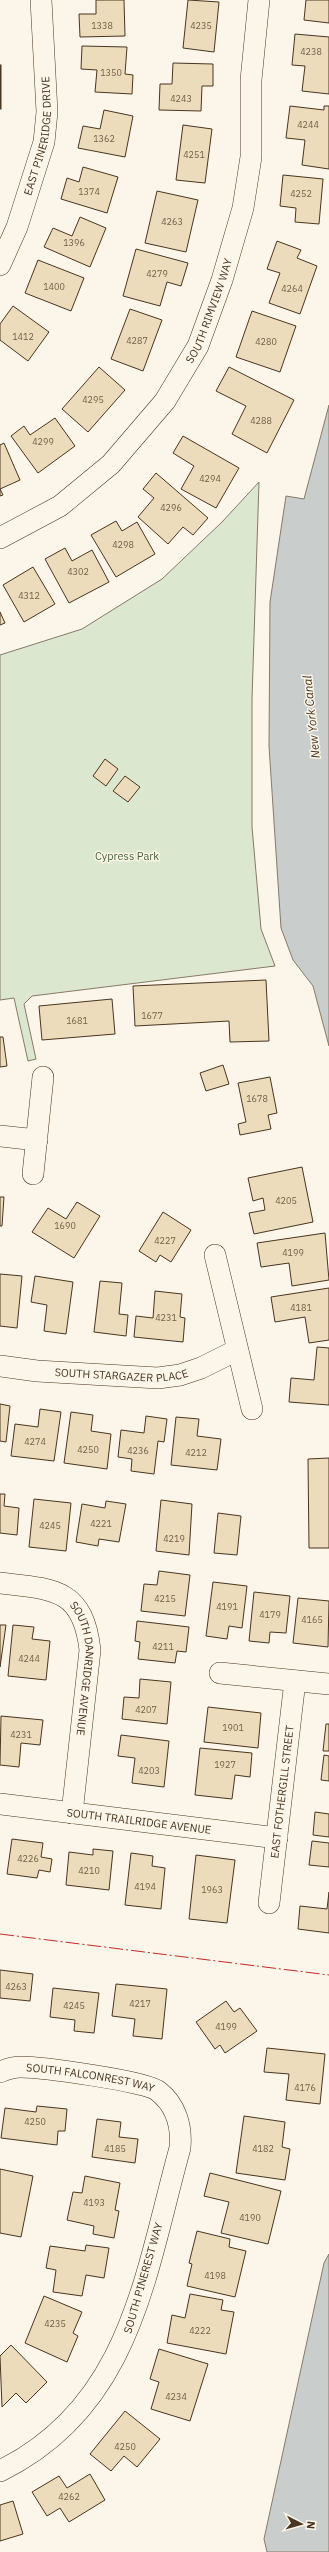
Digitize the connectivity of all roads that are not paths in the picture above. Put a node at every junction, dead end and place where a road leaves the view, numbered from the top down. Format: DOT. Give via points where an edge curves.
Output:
graph roads {
  1 [pos="41,0"];
  2 [pos="259,0"];
  3 [pos="0,265"];
  4 [pos="0,538"];
  5 [pos="43,1077"];
  6 [pos="0,1136"];
  7 [pos="37,1140"];
  8 [pos="33,1174"];
  9 [pos="215,1255"];
  10 [pos="238,1350"];
  11 [pos="0,1366"];
  12 [pos="252,1409"];
  13 [pos="0,1583"];
  14 [pos="220,1673"];
  15 [pos="296,1681"];
  16 [pos="329,1684"];
  17 [pos="0,1804"];
  18 [pos="72,1813"];
  19 [pos="277,1838"];
  20 [pos="270,1904"];
  21 [pos="0,2072"];
  22 [pos="173,2107"];
  23 [pos="0,2471"];
  1 -- 3 [label="street, EAST PINERIDGE DRIVE" via="47,112 44,142 17,227"];
  2 -- 4 [label="street, SOUTH RIMVIEW WAY" via="251,80 251,157 243,208 222,280 198,346 165,401 111,464 60,506"];
  5 -- 7 [label="street"];
  6 -- 7 [label="street"];
  7 -- 8 [label="street"];
  9 -- 10 [label="street"];
  10 -- 11 [label="street, SOUTH STARGAZER PLACE" via="201,1368 180,1375 158,1378 37,1371"];
  10 -- 12 [label="street"];
  13 -- 18 [label="street, SOUTH DANRIDGE AVENUE" via="51,1589 67,1598 88,1628 90,1650"];
  14 -- 15 [label="street"];
  15 -- 16 [label="street"];
  15 -- 19 [label="street, EAST FOTHERGILL STREET"];
  17 -- 18 [label="street, SOUTH TRAILRIDGE AVENUE"];
  18 -- 19 [label="street, SOUTH TRAILRIDGE AVENUE"];
  19 -- 20 [label="street, EAST FOTHERGILL STREET"];
  21 -- 22 [label="street, SOUTH FALCONREST WAY" via="21,2067 138,2082 157,2090"];
  22 -- 23 [label="street, SOUTH PINEREST WAY" via="181,2134 180,2148 136,2307 116,2358 103,2381 68,2423 25,2457"];
}
